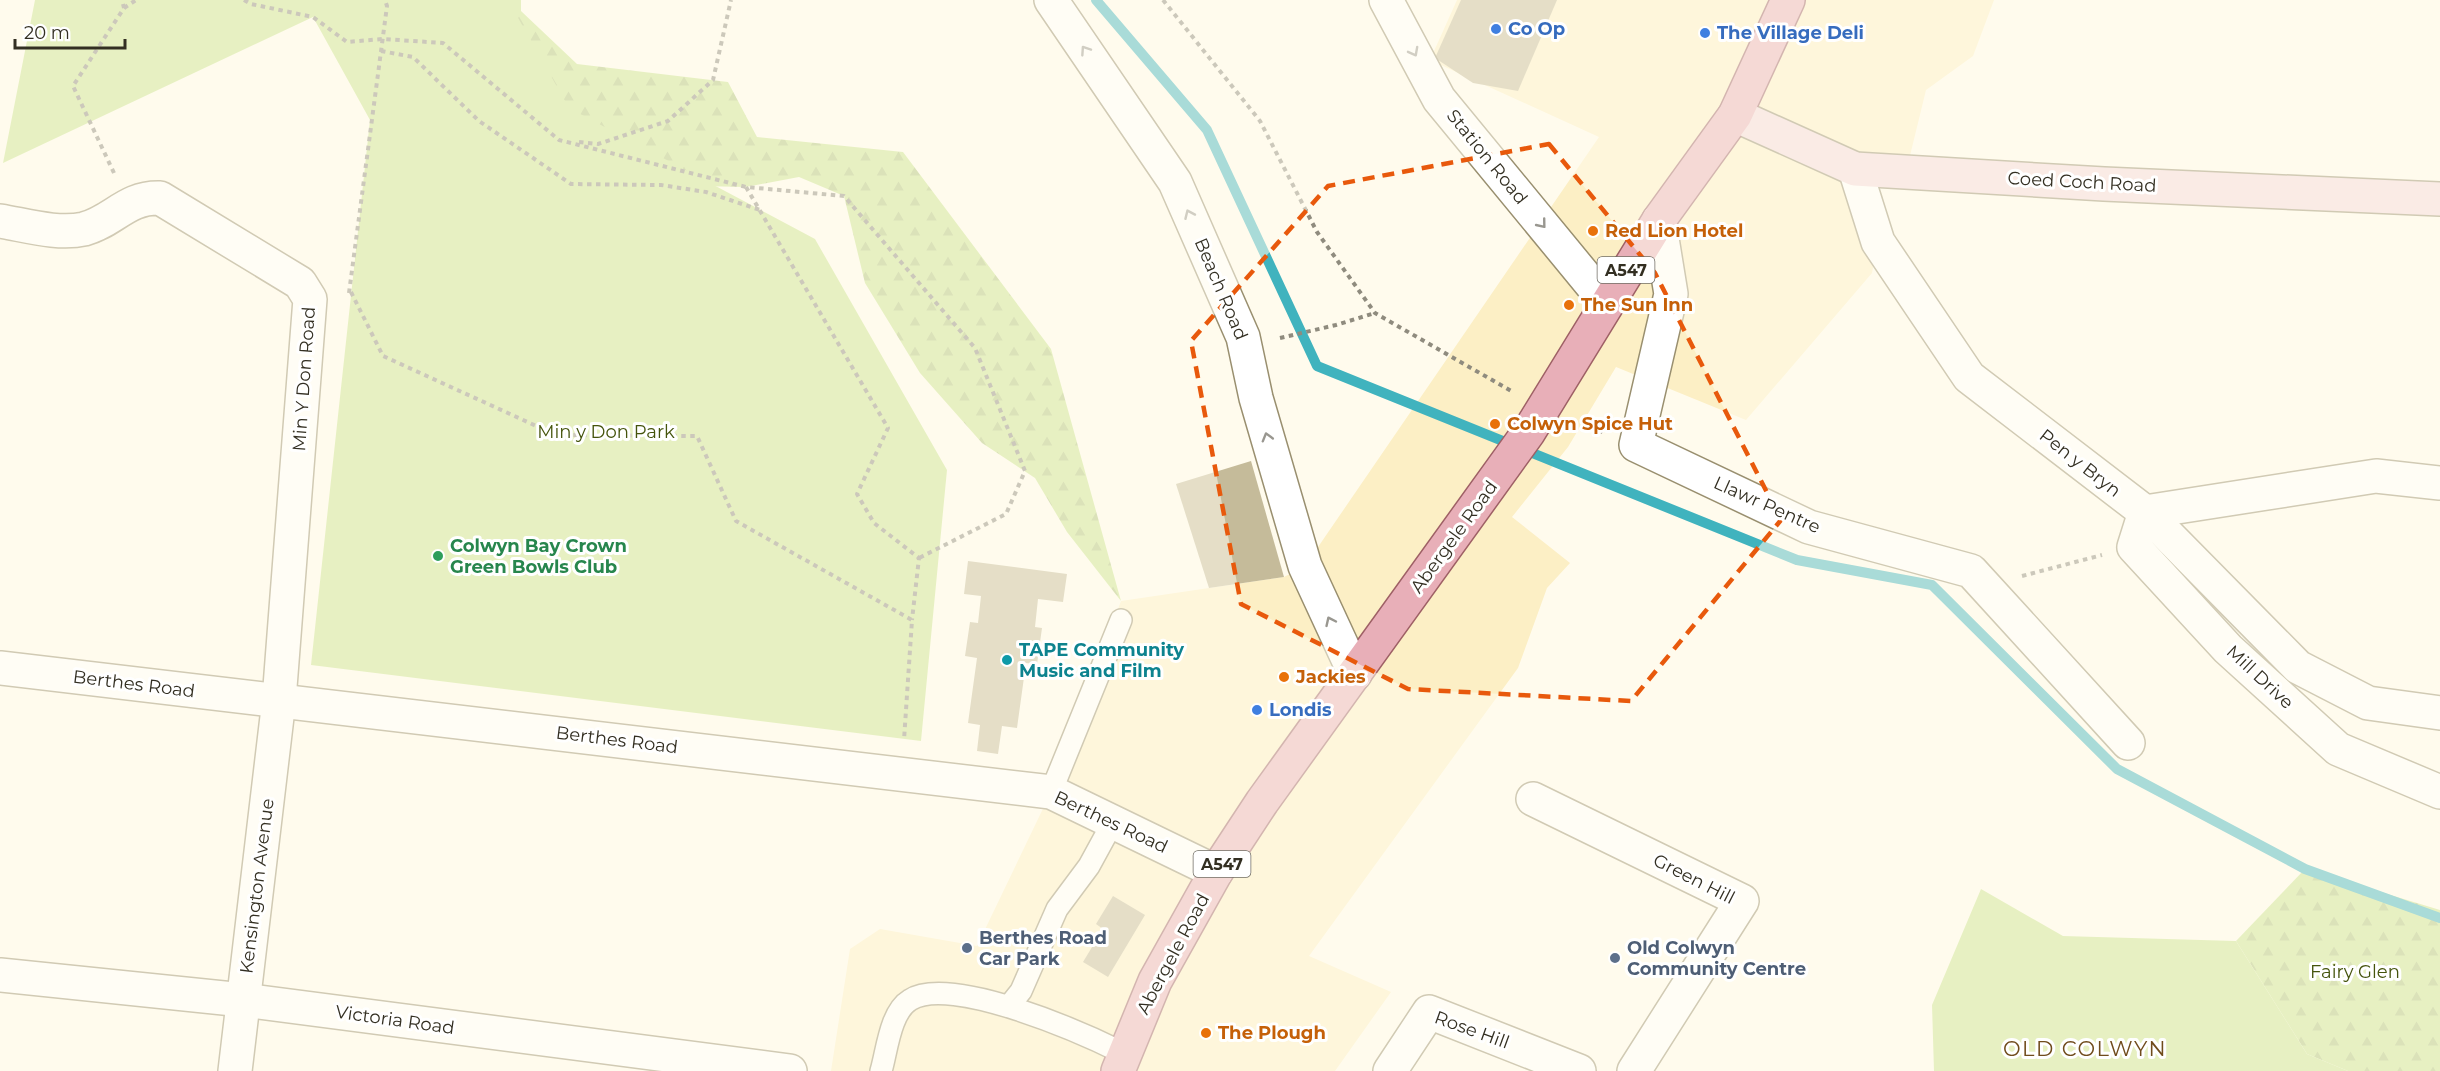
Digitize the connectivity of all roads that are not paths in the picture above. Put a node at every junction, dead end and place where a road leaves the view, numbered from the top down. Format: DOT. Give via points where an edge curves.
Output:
graph roads {
  1 [pos="1051,0"];
  2 [pos="1386,0"];
  3 [pos="1787,0"];
  4 [pos="1736,115"];
  5 [pos="1855,169"];
  6 [pos="2440,199"];
  7 [pos="1659,220"];
  8 [pos="0,221"];
  9 [pos="1606,302"];
  10 [pos="2440,483"];
  11 [pos="2145,512"];
  12 [pos="1121,620"];
  13 [pos="0,668"];
  14 [pos="1355,674"];
  15 [pos="279,700"];
  16 [pos="2440,713"];
  17 [pos="2128,743"];
  18 [pos="1051,792"];
  19 [pos="2440,792"];
  20 [pos="1533,799"];
  21 [pos="1113,822"];
  22 [pos="1216,872"];
  23 [pos="0,975"];
  24 [pos="243,1000"];
  25 [pos="1009,1006"];
  26 [pos="1121,1062"];
  27 [pos="713,1067"];
  28 [pos="235,1071"];
  29 [pos="790,1071"];
  30 [pos="881,1071"];
  31 [pos="1390,1071"];
  32 [pos="1579,1071"];
  33 [pos="1634,1071"];
  14 -- 1 [label="street, Beach Road, one-way" via="1305,566 1256,398 1243,337 1175,182"];
  2 -- 9 [label="street, Station Road, one-way" via="1439,99"];
  3 -- 4 [label="main road, Abergele Road / A547"];
  4 -- 5 [label="street, Coed Coch Road"];
  4 -- 7 [label="main road, Abergele Road / A547"];
  5 -- 6 [label="street, Coed Coch Road"];
  5 -- 11 [label="street, Pen y Bryn" via="1878,243 1969,377"];
  7 -- 9 [label="main road, Abergele Road / A547"];
  7 -- 17 [label="street, Llawr Pentre" via="1671,294 1636,446 1809,527 1971,571"];
  8 -- 15 [label="street, Min Y Don Road" via="82,229 144,198 160,198 300,283 310,299"];
  9 -- 14 [label="main road, Abergele Road / A547" via="1528,433"];
  10 -- 11 [label="street" via="2376,476"];
  11 -- 16 [label="street" via="2298,668 2368,703"];
  11 -- 19 [label="street, Mill Drive" via="2134,547 2228,649 2338,749"];
  12 -- 18 [label="lane"];
  13 -- 15 [label="street, Berthes Road"];
  14 -- 22 [label="main road, Abergele Road / A547"];
  15 -- 18 [label="street, Berthes Road"];
  15 -- 24 [label="street, Kensington Avenue"];
  18 -- 21 [label="street, Berthes Road"];
  20 -- 33 [label="street, Green Hill" via="1742,901"];
  21 -- 22 [label="street, Berthes Road"];
  21 -- 25 [label="lane" via="1089,866 1057,909 1021,991"];
  22 -- 26 [label="main road, Abergele Road / A547" via="1155,981"];
  23 -- 24 [label="street, Victoria Road"];
  24 -- 27 [label="street, Victoria Road"];
  24 -- 28 [label="street, Kensington Avenue"];
  25 -- 26 [label="lane" via="1072,1027"];
  25 -- 30 [label="lane" via="942,992 910,999 897,1015"];
  27 -- 29 [label="street, Victoria Road"];
  31 -- 32 [label="street, Rose Hill" via="1429,1012"];
}
